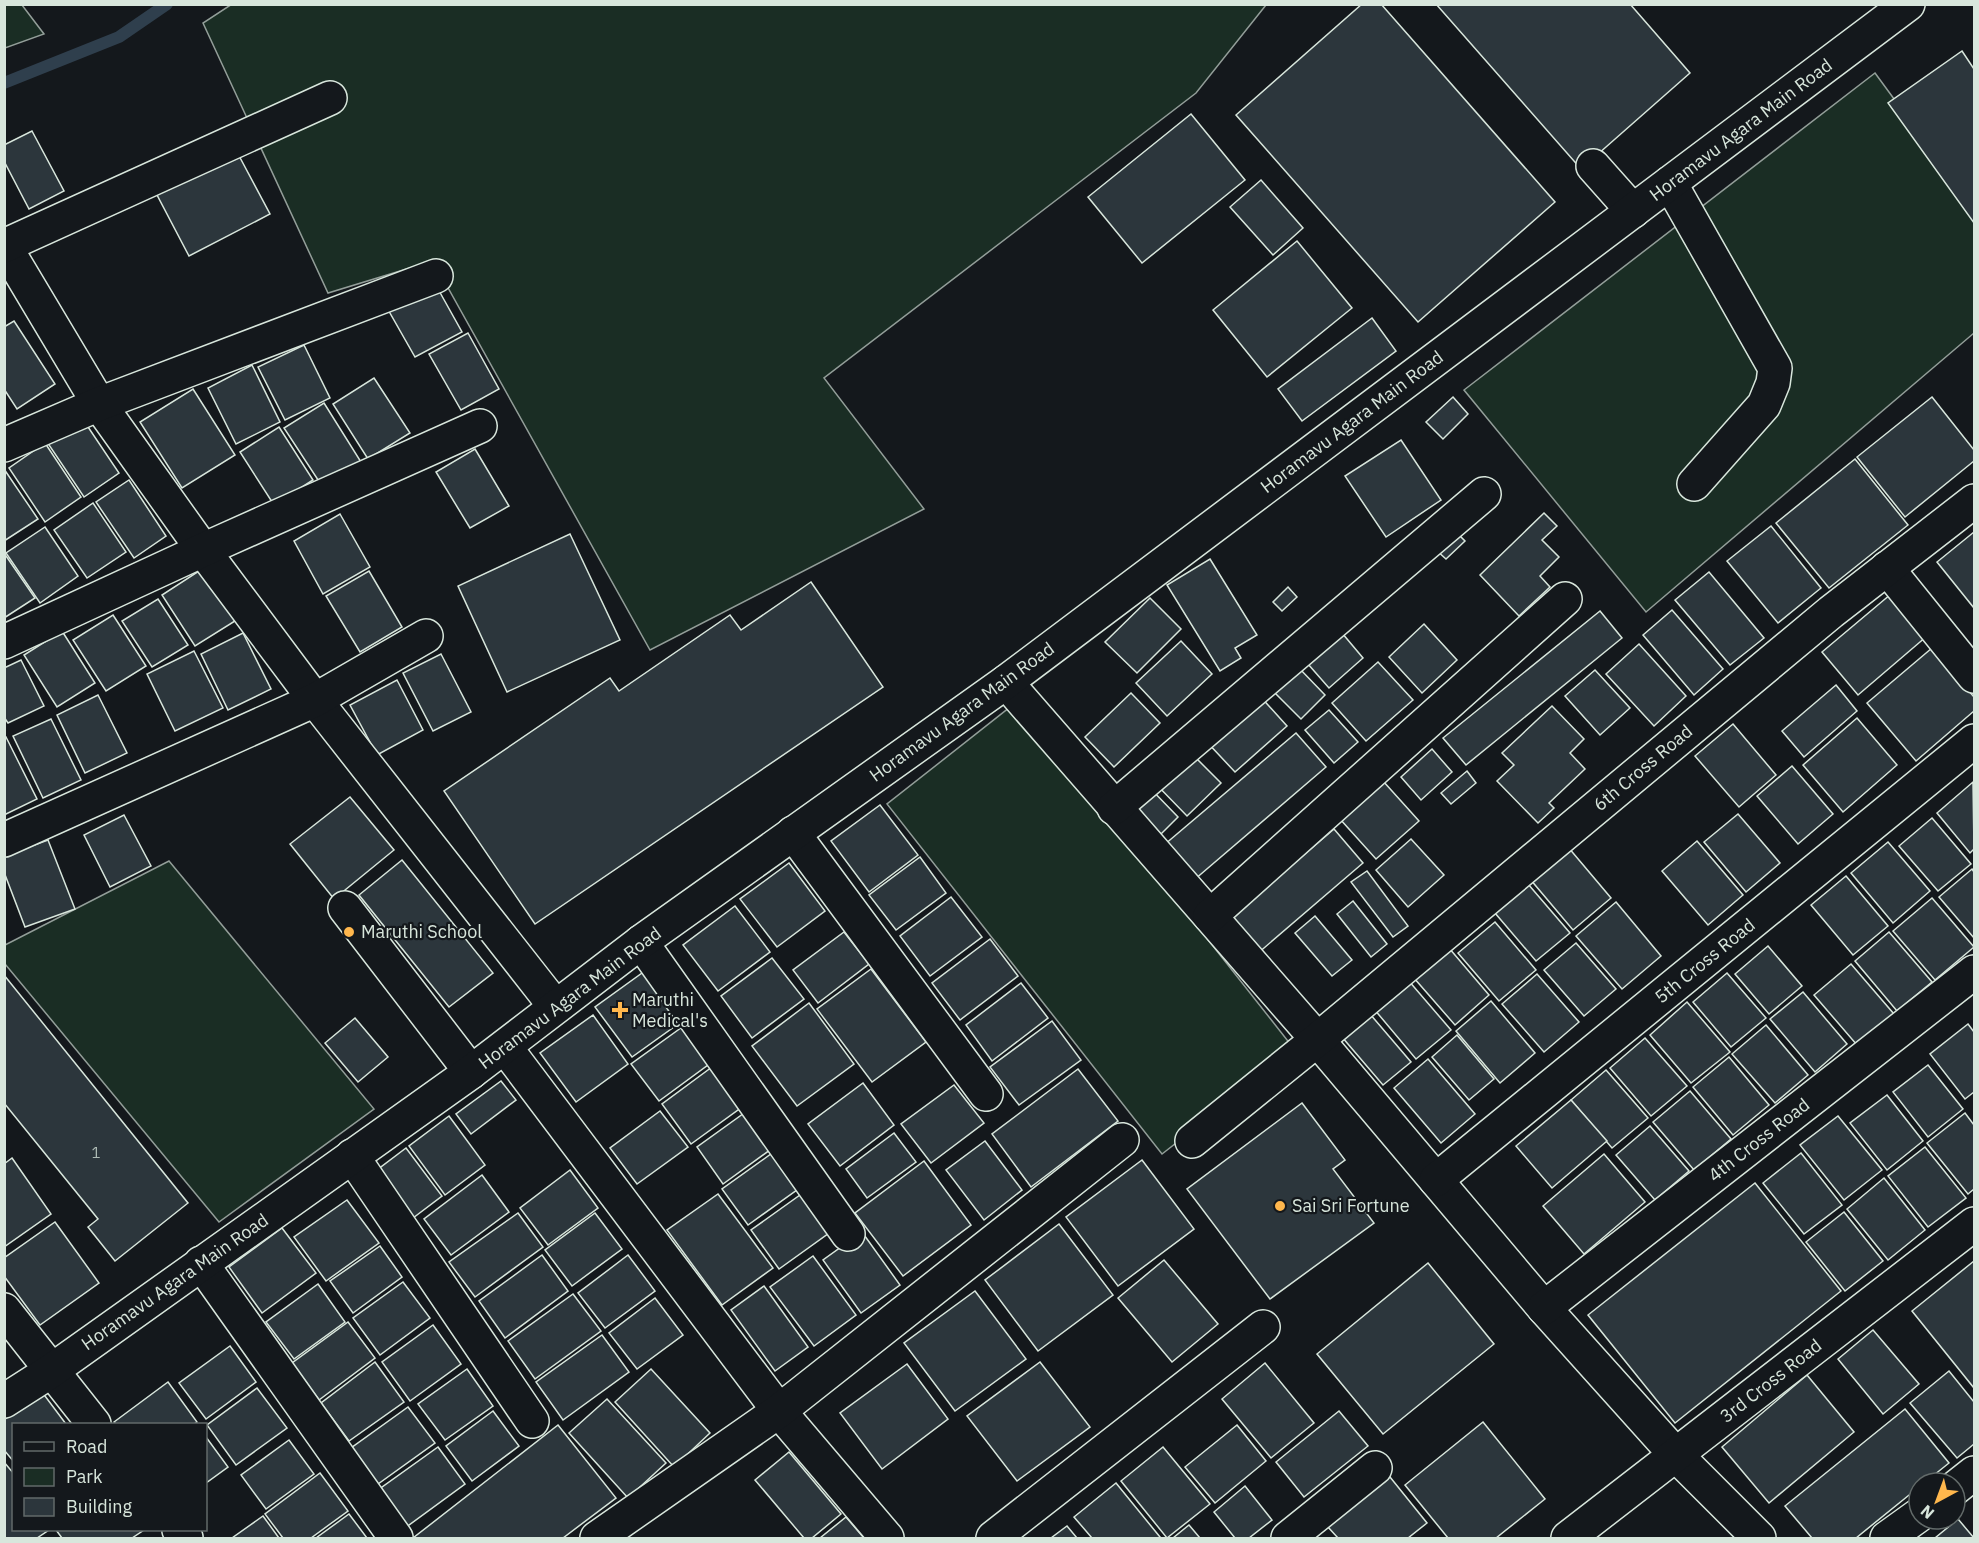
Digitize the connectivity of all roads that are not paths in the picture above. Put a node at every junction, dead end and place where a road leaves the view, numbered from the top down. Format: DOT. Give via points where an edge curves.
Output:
graph roads {
  1 [pos="1908,4"];
  2 [pos="330,98"];
  3 [pos="1593,166"];
  4 [pos="1670,183"];
  5 [pos="1633,211"];
  6 [pos="5,246"];
  7 [pos="436,276"];
  8 [pos="99,404"];
  9 [pos="480,426"];
  10 [pos="4,445"];
  11 [pos="1694,484"];
  12 [pos="1484,494"];
  13 [pos="1974,501"];
  14 [pos="203,550"];
  15 [pos="1887,568"];
  16 [pos="1565,598"];
  17 [pos="426,636"];
  18 [pos="4,642"];
  19 [pos="1974,676"];
  20 [pos="1006,682"];
  21 [pos="315,700"];
  22 [pos="1974,741"];
  23 [pos="1114,808"];
  24 [pos="793,834"];
  25 [pos="4,840"];
  26 [pos="345,908"];
  27 [pos="1210,916"];
  28 [pos="641,942"];
  29 [pos="1974,972"];
  30 [pos="555,1006"];
  31 [pos="1317,1040"];
  32 [pos="505,1047"];
  33 [pos="471,1072"];
  34 [pos="986,1094"];
  35 [pos="1122,1140"];
  36 [pos="1192,1141"];
  37 [pos="352,1156"];
  38 [pos="1436,1180"];
  39 [pos="1974,1224"];
  40 [pos="848,1234"];
  41 [pos="201,1263"];
  42 [pos="1544,1308"];
  43 [pos="4,1310"];
  44 [pos="1263,1327"];
  45 [pos="51,1371"];
  46 [pos="4,1401"];
  47 [pos="779,1411"];
  48 [pos="532,1421"];
  49 [pos="92,1423"];
  50 [pos="1676,1455"];
  51 [pos="1375,1468"];
  52 [pos="1907,1524"];
  53 [pos="396,1539"];
  54 [pos="597,1539"];
  55 [pos="887,1539"];
  56 [pos="993,1539"];
  57 [pos="1288,1539"];
  58 [pos="1568,1539"];
  59 [pos="1759,1539"];
  60 [pos="1887,1539"];
  1 -- 4 [label="street, Horamavu Agara Main Road"];
  2 -- 6 [label="street"];
  3 -- 5 [label="street"];
  4 -- 5 [label="street, Horamavu Agara Main Road"];
  4 -- 11 [label="street" via="1775,368 1764,405"];
  5 -- 20 [label="street, Horamavu Agara Main Road"];
  6 -- 8 [label="street"];
  7 -- 8 [label="street"];
  8 -- 10 [label="street"];
  8 -- 14 [label="street"];
  9 -- 14 [label="street"];
  12 -- 23 [label="street"];
  13 -- 15 [label="street, 6th Cross Road"];
  14 -- 18 [label="street"];
  14 -- 21 [label="street"];
  15 -- 19 [label="street"];
  15 -- 31 [label="street, 6th Cross Road"];
  16 -- 27 [label="street"];
  17 -- 21 [label="street"];
  20 -- 23 [label="street"];
  20 -- 24 [label="street, Horamavu Agara Main Road"];
  21 -- 25 [label="street"];
  21 -- 30 [label="street"];
  22 -- 38 [label="street, 5th Cross Road"];
  23 -- 27 [label="street"];
  24 -- 28 [label="street, Horamavu Agara Main Road"];
  24 -- 34 [label="street"];
  26 -- 33 [label="street"];
  27 -- 31 [label="street"];
  28 -- 30 [label="street, Horamavu Agara Main Road"];
  28 -- 40 [label="street"];
  29 -- 42 [label="street, 4th Cross Road"];
  30 -- 32 [label="street, Horamavu Agara Main Road"];
  31 -- 36 [label="street, 6th Cross Road"];
  31 -- 38 [label="street"];
  32 -- 33 [label="street, Horamavu Agara Main Road"];
  32 -- 47 [label="street"];
  33 -- 37 [label="street, Horamavu Agara Main Road"];
  35 -- 47 [label="street"];
  37 -- 41 [label="street, Horamavu Agara Main Road"];
  37 -- 48 [label="street"];
  38 -- 42 [label="street"];
  39 -- 50 [label="street, 3rd Cross Road"];
  41 -- 45 [label="street, Horamavu Agara Main Road"];
  41 -- 53 [label="street"];
  42 -- 50 [label="street"];
  43 -- 45 [label="street"];
  44 -- 56 [label="street"];
  45 -- 46 [label="street, Horamavu Agara Main Road"];
  45 -- 49 [label="street"];
  47 -- 54 [label="street"];
  47 -- 55 [label="street"];
  50 -- 58 [label="street, 3rd Cross Road"];
  50 -- 59 [label="street"];
  51 -- 57 [label="street"];
  52 -- 60 [label="street"];
}
